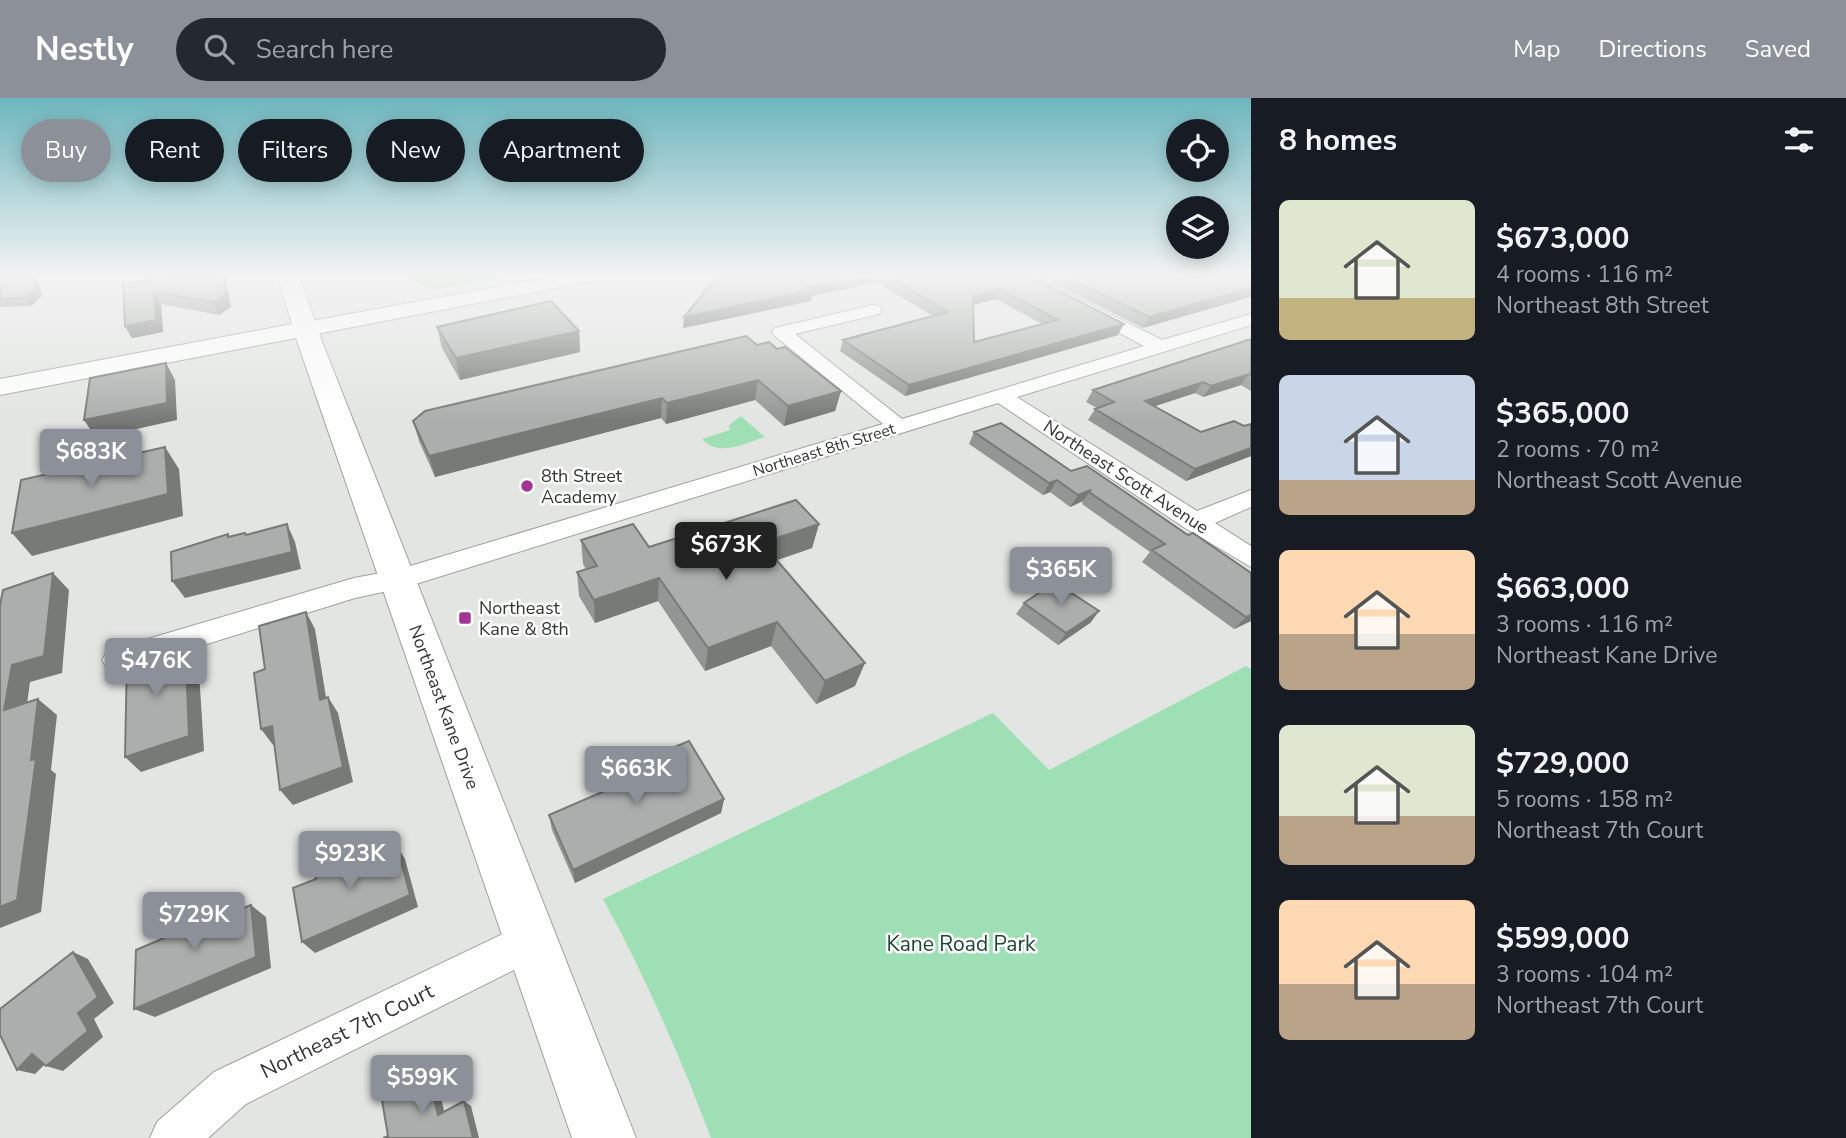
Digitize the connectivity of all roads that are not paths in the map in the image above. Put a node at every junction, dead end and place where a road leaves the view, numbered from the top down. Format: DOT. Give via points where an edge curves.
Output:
graph roads {
  1 [pos="304,324"];
  2 [pos="335,324"];
  3 [pos="816,324"];
  4 [pos="1115,324"];
  5 [pos="1236,324"];
  6 [pos="306,329"];
  7 [pos="1161,347"];
  8 [pos="0,387"];
  9 [pos="1001,396"];
  10 [pos="899,427"];
  11 [pos="1251,498"];
  12 [pos="1194,522"];
  13 [pos="1251,558"];
  14 [pos="397,580"];
  15 [pos="117,660"];
  16 [pos="533,940"];
  17 [pos="173,1138"];
  18 [pos="604,1138"];
  1 -- 6 [label="main road, Northeast Kane Drive"];
  2 -- 6 [label="street"];
  3 -- 10 [label="street" via="781,332"];
  4 -- 7 [label="street"];
  5 -- 7 [label="street, Northeast 8th Street"];
  6 -- 8 [label="main road"];
  6 -- 14 [label="main road, Northeast Kane Drive"];
  7 -- 9 [label="street, Northeast 8th Street"];
  9 -- 10 [label="street, Northeast 8th Street"];
  9 -- 12 [label="street, Northeast Scott Avenue"];
  10 -- 14 [label="street, Northeast 8th Street"];
  11 -- 12 [label="street"];
  12 -- 13 [label="street, Northeast Scott Avenue"];
  14 -- 15 [label="street, Northeast 8th Street" via="354,588"];
  14 -- 16 [label="main road, Northeast Kane Drive"];
  16 -- 17 [label="street, Northeast 7th Court" via="230,1088"];
  16 -- 18 [label="main road, Northeast Kane Drive"];
}
